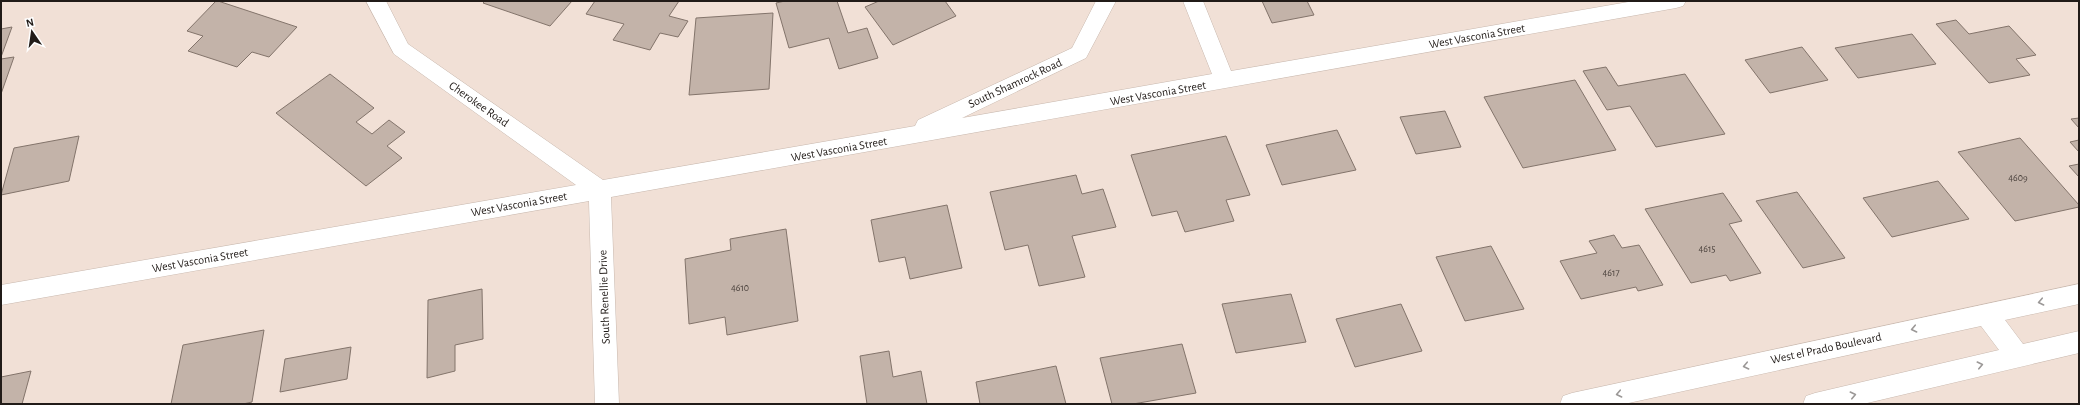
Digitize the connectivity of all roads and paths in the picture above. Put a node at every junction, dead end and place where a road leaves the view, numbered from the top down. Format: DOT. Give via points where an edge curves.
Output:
graph roads {
  1 [pos="376,1"];
  2 [pos="1106,1"];
  3 [pos="1193,1"];
  4 [pos="1676,1"];
  5 [pos="1225,81"];
  6 [pos="899,139"];
  7 [pos="600,190"];
  8 [pos="2079,294"];
  9 [pos="1,295"];
  10 [pos="1985,313"];
  11 [pos="2079,342"];
  12 [pos="2018,356"];
  13 [pos="608,404"];
  14 [pos="1572,404"];
  15 [pos="1815,404"];
  1 -- 7 [label="street, Cherokee Road" via="401,49"];
  2 -- 6 [label="street, South Shamrock Road" via="1079,53"];
  3 -- 5 [label="street"];
  4 -- 5 [label="street, West Vasconia Street"];
  5 -- 6 [label="street, West Vasconia Street"];
  6 -- 7 [label="street, West Vasconia Street"];
  7 -- 9 [label="street, West Vasconia Street"];
  7 -- 13 [label="street, South Renellie Drive"];
  8 -- 10 [label="street, West el Prado Boulevard, one-way"];
  10 -- 12 [label="street"];
  10 -- 14 [label="street, West el Prado Boulevard, one-way"];
  11 -- 12 [label="street"];
  15 -- 12 [label="street, one-way"];
}
